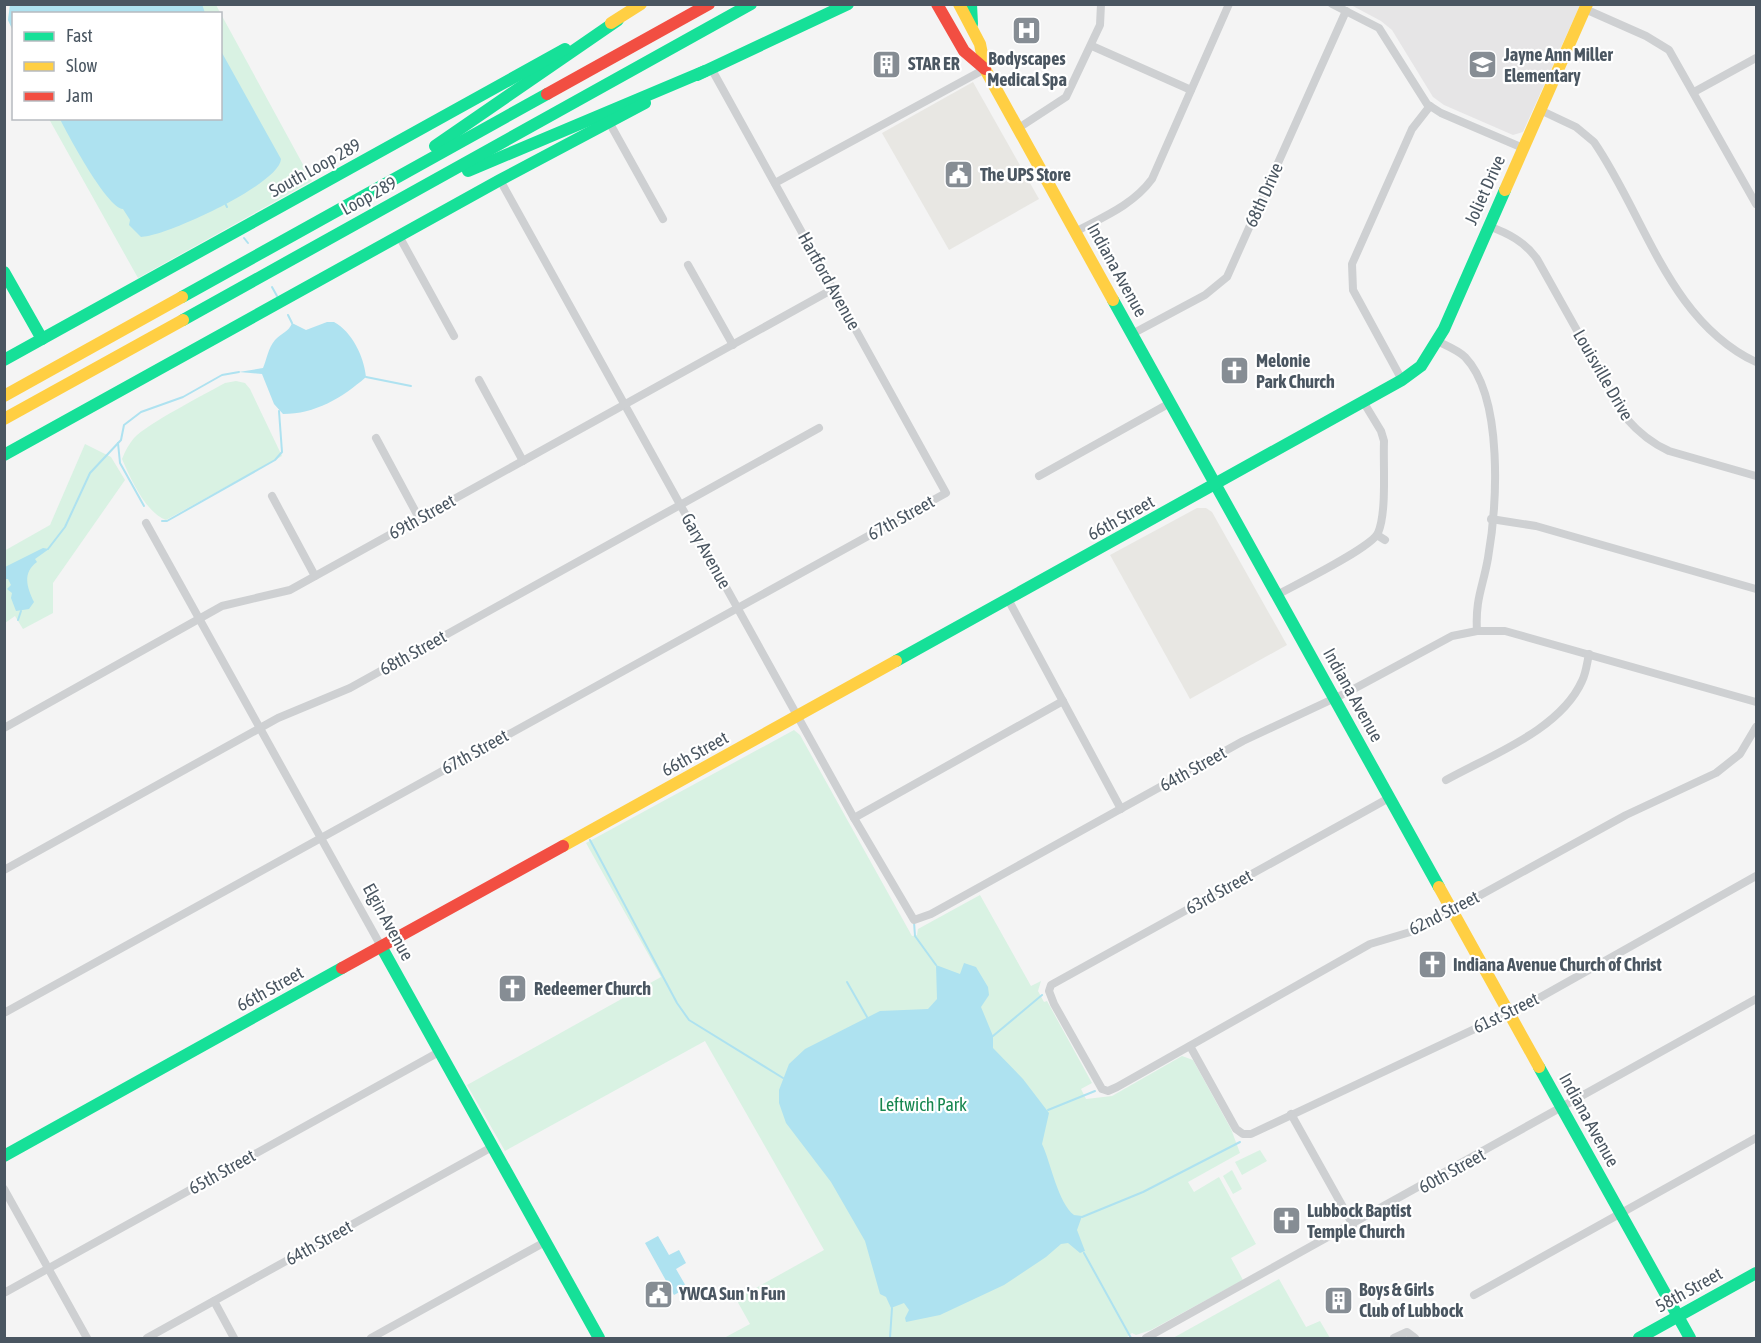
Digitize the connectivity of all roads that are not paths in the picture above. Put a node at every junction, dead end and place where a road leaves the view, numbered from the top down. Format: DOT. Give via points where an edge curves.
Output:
graph roads {
  1 [pos="641,4"];
  2 [pos="709,4"];
  3 [pos="751,4"];
  4 [pos="848,4"];
  5 [pos="959,4"];
  6 [pos="971,4"];
  7 [pos="1101,4"];
  8 [pos="1229,4"];
  9 [pos="1332,4"];
  10 [pos="937,6"];
  11 [pos="1586,7"];
  12 [pos="1346,11"];
  13 [pos="618,20"];
  14 [pos="972,29"];
  15 [pos="1092,46"];
  16 [pos="1756,58"];
  17 [pos="985,69"];
  18 [pos="708,70"];
  19 [pos="1191,90"];
  20 [pos="1694,92"];
  21 [pos="1430,106"];
  22 [pos="1540,110"];
  23 [pos="609,122"];
  24 [pos="1017,129"];
  25 [pos="1523,148"];
  26 [pos="500,180"];
  27 [pos="775,183"];
  28 [pos="412,193"];
  29 [pos="1756,204"];
  30 [pos="663,219"];
  31 [pos="1488,226"];
  32 [pos="1075,232"];
  33 [pos="399,236"];
  34 [pos="277,244"];
  35 [pos="688,265"];
  36 [pos="4,272"];
  37 [pos="833,289"];
  38 [pos="1132,334"];
  39 [pos="454,336"];
  40 [pos="42,339"];
  41 [pos="1437,341"];
  42 [pos="733,345"];
  43 [pos="4,360"];
  44 [pos="1756,362"];
  45 [pos="479,380"];
  46 [pos="1402,380"];
  47 [pos="4,396"];
  48 [pos="1170,403"];
  49 [pos="1364,403"];
  50 [pos="626,404"];
  51 [pos="4,419"];
  52 [pos="819,428"];
  53 [pos="375,438"];
  54 [pos="4,455"];
  55 [pos="523,461"];
  56 [pos="1039,476"];
  57 [pos="1756,476"];
  58 [pos="1216,485"];
  59 [pos="946,493"];
  60 [pos="272,496"];
  61 [pos="681,504"];
  62 [pos="420,518"];
  63 [pos="1491,519"];
  64 [pos="146,523"];
  65 [pos="315,576"];
  66 [pos="1756,589"];
  67 [pos="1277,595"];
  68 [pos="1009,601"];
  69 [pos="737,607"];
  70 [pos="199,619"];
  71 [pos="1477,630"];
  72 [pos="1589,654"];
  73 [pos="1334,698"];
  74 [pos="1063,701"];
  75 [pos="1756,702"];
  76 [pos="798,717"];
  77 [pos="1756,727"];
  78 [pos="4,728"];
  79 [pos="260,728"];
  80 [pos="1446,780"];
  81 [pos="1389,798"];
  82 [pos="1121,808"];
  83 [pos="854,819"];
  84 [pos="320,838"];
  85 [pos="4,870"];
  86 [pos="1756,876"];
  87 [pos="1452,911"];
  88 [pos="914,920"];
  89 [pos="382,948"];
  90 [pos="1756,999"];
  91 [pos="1508,1012"];
  92 [pos="4,1013"];
  93 [pos="1190,1046"];
  94 [pos="439,1052"];
  95 [pos="1105,1090"];
  96 [pos="1562,1109"];
  97 [pos="1291,1114"];
  98 [pos="1756,1138"];
  99 [pos="492,1147"];
  100 [pos="4,1156"];
  101 [pos="4,1189"];
  102 [pos="1620,1214"];
  103 [pos="1353,1225"];
  104 [pos="545,1242"];
  105 [pos="48,1269"];
  106 [pos="1756,1273"];
  107 [pos="4,1293"];
  108 [pos="1474,1295"];
  109 [pos="214,1301"];
  110 [pos="1678,1317"];
  111 [pos="87,1338"];
  112 [pos="147,1338"];
  113 [pos="234,1338"];
  114 [pos="371,1338"];
  115 [pos="598,1338"];
  116 [pos="1146,1338"];
  117 [pos="1394,1338"];
  118 [pos="1415,1338"];
  119 [pos="1639,1338"];
  120 [pos="1690,1338"];
  1 -- 13 [label="main road, South Loop 289"];
  2 -- 34 [label="main road, Loop 289"];
  3 -- 28 [label="main road, Loop 289"];
  4 -- 18 [label="main road"];
  5 -- 14 [label="main road, Indiana Avenue"];
  6 -- 14 [label="main road"];
  7 -- 15 [label="street" via="1102,17"];
  8 -- 19 [label="street"];
  9 -- 12 [label="street"];
  10 -- 17 [label="main road, Indiana Avenue" via="964,51"];
  11 -- 20 [label="street" via="1660,43 1678,63"];
  11 -- 22 [label="main road, Joliet Drive"];
  12 -- 21 [label="street" via="1379,28"];
  12 -- 38 [label="street, 68th Drive" via="1227,277 1205,295"];
  13 -- 34 [label="main road" via="489,111"];
  13 -- 40 [label="main road, South Loop 289"];
  14 -- 17 [label="main road, Indiana Avenue"];
  15 -- 19 [label="street"];
  15 -- 24 [label="street" via="1066,98"];
  16 -- 20 [label="street"];
  17 -- 24 [label="main road, Indiana Avenue"];
  17 -- 27 [label="street"];
  18 -- 23 [label="main road"];
  18 -- 27 [label="street, Hartford Avenue"];
  18 -- 28 [label="main road"];
  19 -- 32 [label="street" via="1145,188 1127,204"];
  20 -- 29 [label="street"];
  21 -- 25 [label="street"];
  21 -- 46 [label="street" via="1412,129 1352,264 1350,277 1353,290"];
  22 -- 25 [label="main road, Joliet Drive"];
  22 -- 44 [label="street" via="1576,127 1594,142 1696,317 1723,343"];
  23 -- 26 [label="main road"];
  23 -- 30 [label="street"];
  24 -- 32 [label="main road, Indiana Avenue"];
  25 -- 31 [label="main road, Joliet Drive"];
  26 -- 33 [label="main road"];
  26 -- 50 [label="street, Gary Avenue"];
  27 -- 37 [label="street, Hartford Avenue"];
  28 -- 51 [label="main road, Loop 289"];
  31 -- 41 [label="main road, Joliet Drive"];
  31 -- 57 [label="street, Louisville Drive" via="1523,244 1538,259 1635,429 1669,451"];
  32 -- 38 [label="main road, Indiana Avenue"];
  33 -- 39 [label="street"];
  33 -- 54 [label="main road"];
  34 -- 47 [label="main road, Loop 289"];
  35 -- 42 [label="street"];
  36 -- 40 [label="main road"];
  37 -- 42 [label="street, 69th Street"];
  37 -- 59 [label="street, Hartford Avenue"];
  38 -- 48 [label="main road, Indiana Avenue"];
  40 -- 43 [label="main road, South Loop 289"];
  41 -- 46 [label="main road, Joliet Drive" via="1421,366"];
  41 -- 63 [label="street" via="1467,359 1485,397 1495,447"];
  42 -- 50 [label="street, 69th Street"];
  45 -- 55 [label="street"];
  46 -- 49 [label="main road, 66th Street"];
  48 -- 56 [label="street"];
  48 -- 58 [label="main road, Indiana Avenue"];
  49 -- 58 [label="main road, 66th Street"];
  49 -- 67 [label="street" via="1384,441 1381,537"];
  50 -- 55 [label="street, 69th Street"];
  50 -- 61 [label="street, Gary Avenue"];
  52 -- 61 [label="street, 68th Street"];
  53 -- 62 [label="street"];
  55 -- 62 [label="street, 69th Street"];
  58 -- 67 [label="main road, Indiana Avenue"];
  58 -- 68 [label="main road, 66th Street"];
  59 -- 69 [label="street, 67th Street"];
  60 -- 65 [label="street"];
  61 -- 69 [label="street, Gary Avenue"];
  61 -- 79 [label="street, 68th Street" via="350,688"];
  62 -- 65 [label="street, 69th Street"];
  63 -- 66 [label="street" via="1536,526"];
  63 -- 71 [label="street" via="1488,561 1476,607"];
  64 -- 70 [label="street, Elgin Avenue"];
  65 -- 70 [label="street, 69th Street" via="284,593 233,602"];
  67 -- 73 [label="main road, Indiana Avenue"];
  68 -- 74 [label="street"];
  68 -- 76 [label="main road, 66th Street"];
  69 -- 76 [label="street, Gary Avenue"];
  69 -- 84 [label="street, 67th Street"];
  70 -- 78 [label="street, 69th Street"];
  70 -- 79 [label="street, Elgin Avenue"];
  71 -- 72 [label="street, 64th Street" via="1505,631"];
  71 -- 73 [label="street, 64th Street" via="1452,636"];
  72 -- 75 [label="street, 64th Street"];
  72 -- 80 [label="street" via="1584,679 1553,719"];
  73 -- 81 [label="main road, Indiana Avenue"];
  73 -- 82 [label="street, 64th Street" via="1243,741"];
  74 -- 82 [label="street"];
  74 -- 83 [label="street"];
  76 -- 83 [label="street, Gary Avenue"];
  76 -- 89 [label="main road, 66th Street"];
  77 -- 87 [label="street, 62nd Street" via="1748,745 1716,773 1626,815"];
  79 -- 84 [label="street, Elgin Avenue"];
  79 -- 85 [label="street, 68th Street"];
  81 -- 87 [label="main road, Indiana Avenue"];
  81 -- 95 [label="street, 63rd Street" via="1065,976 1050,988 1054,1004"];
  82 -- 88 [label="street, 64th Street"];
  83 -- 88 [label="street, Gary Avenue"];
  84 -- 89 [label="street, Elgin Avenue"];
  84 -- 92 [label="street, 67th Street"];
  86 -- 91 [label="street, 61st Street"];
  87 -- 91 [label="main road, Indiana Avenue"];
  87 -- 93 [label="street, 62nd Street" via="1417,930 1370,944"];
  89 -- 94 [label="main road, Elgin Avenue"];
  89 -- 100 [label="main road, 66th Street"];
  90 -- 96 [label="street, 60th Street"];
  91 -- 96 [label="main road, Indiana Avenue"];
  91 -- 97 [label="street, 61st Street"];
  93 -- 95 [label="street, 62nd Street"];
  93 -- 97 [label="street, 61st Street" via="1236,1129 1247,1134"];
  94 -- 99 [label="main road, Elgin Avenue"];
  94 -- 105 [label="street, 65th Street"];
  96 -- 102 [label="main road, Indiana Avenue"];
  96 -- 103 [label="street, 60th Street"];
  97 -- 103 [label="street"];
  98 -- 102 [label="street"];
  99 -- 104 [label="main road, Elgin Avenue"];
  99 -- 109 [label="street, 64th Street"];
  101 -- 105 [label="street"];
  102 -- 108 [label="street"];
  102 -- 110 [label="main road, Indiana Avenue"];
  103 -- 116 [label="street, 60th Street"];
  104 -- 114 [label="street"];
  104 -- 115 [label="main road, Elgin Avenue"];
  105 -- 107 [label="street, 65th Street"];
  105 -- 111 [label="street"];
  106 -- 110 [label="main road, 58th Street"];
  109 -- 112 [label="street, 64th Street"];
  109 -- 113 [label="street"];
  110 -- 119 [label="main road, 58th Street"];
  110 -- 120 [label="main road, Indiana Avenue"];
  117 -- 118 [label="street" via="1407,1332"];
}
